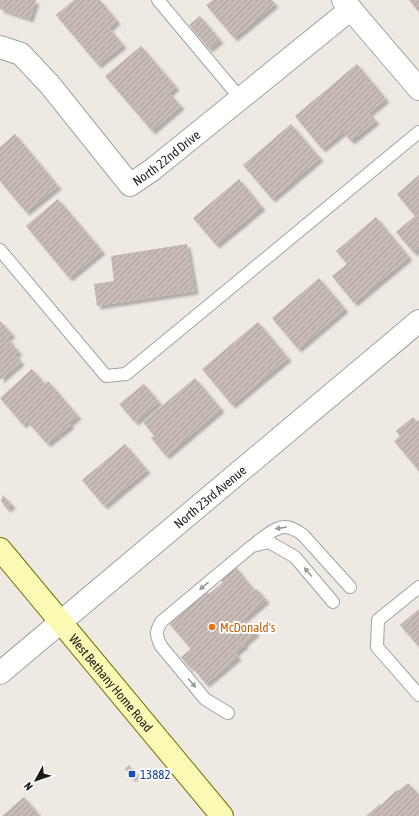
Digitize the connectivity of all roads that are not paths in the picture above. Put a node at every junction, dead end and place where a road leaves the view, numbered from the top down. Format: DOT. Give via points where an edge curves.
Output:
graph roads {
  1 [pos="158,0"];
  2 [pos="347,5"];
  3 [pos="0,47"];
  4 [pos="419,89"];
  5 [pos="240,98"];
  6 [pos="419,132"];
  7 [pos="0,250"];
  8 [pos="417,328"];
  9 [pos="252,546"];
  10 [pos="0,549"];
  11 [pos="350,587"];
  12 [pos="419,587"];
  13 [pos="333,602"];
  14 [pos="61,621"];
  15 [pos="0,673"];
  16 [pos="419,695"];
  17 [pos="228,713"];
  18 [pos="222,816"];
  1 -- 5 [label="lane"];
  2 -- 4 [label="street"];
  2 -- 5 [label="street, North 22nd Drive"];
  3 -- 5 [label="street, North 22nd Drive" via="21,54 55,91 130,185"];
  6 -- 7 [label="lane" via="126,374 106,376"];
  8 -- 14 [label="street, North 23rd Avenue"];
  11 -- 9 [label="lane, one-way" via="295,529 284,526 275,529"];
  13 -- 9 [label="lane, one-way" via="295,557 269,542"];
  9 -- 17 [label="lane, one-way" via="161,622 156,636 161,646 206,698"];
  10 -- 14 [label="main road, West Bethany Home Road"];
  12 -- 16 [label="lane" via="378,620 376,646"];
  14 -- 15 [label="street, North 23rd Avenue"];
  14 -- 18 [label="main road, West Bethany Home Road"];
}
